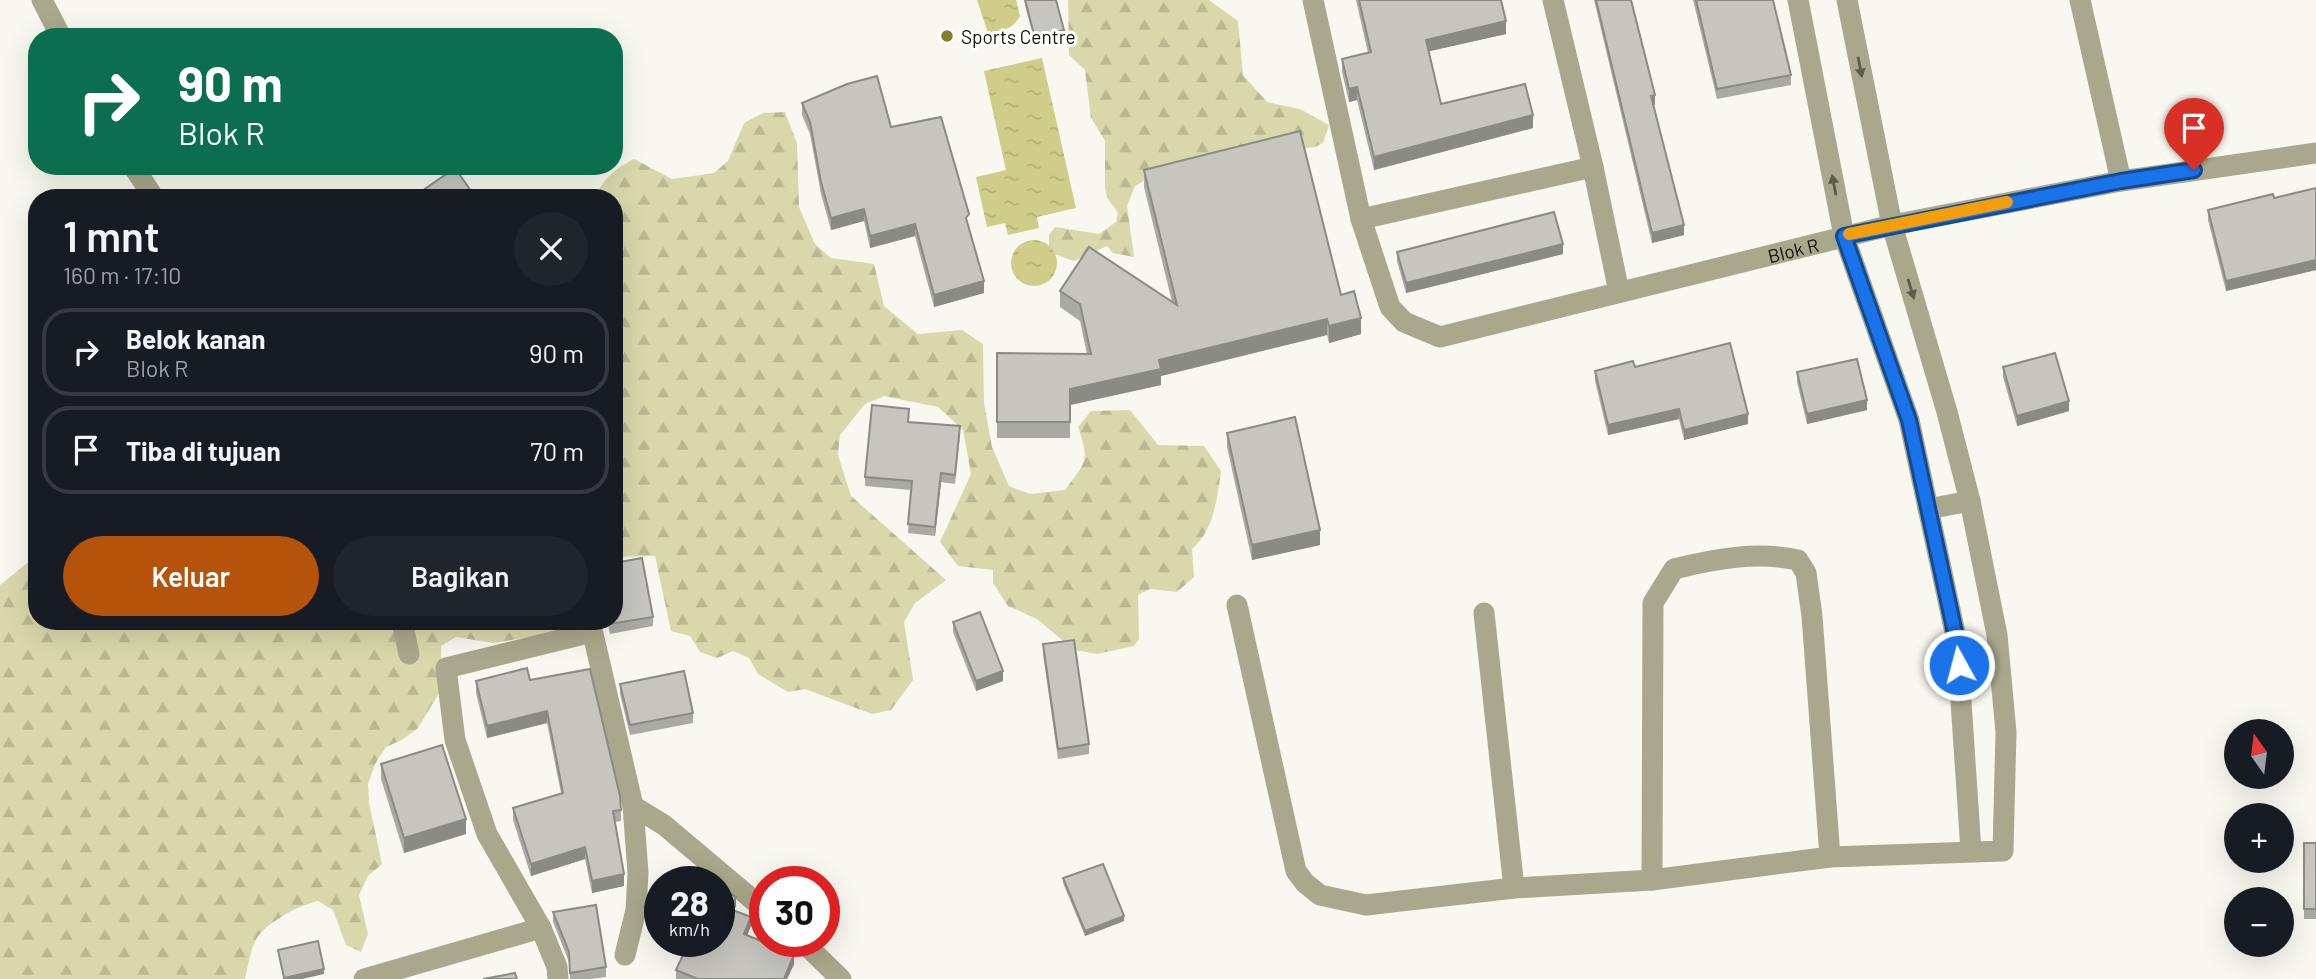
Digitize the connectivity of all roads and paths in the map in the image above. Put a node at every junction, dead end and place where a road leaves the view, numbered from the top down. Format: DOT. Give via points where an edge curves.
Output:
graph roads {
  1 [pos="42,0"];
  2 [pos="1313,0"];
  3 [pos="1553,0"];
  4 [pos="1798,0"];
  5 [pos="1847,0"];
  6 [pos="2080,0"];
  7 [pos="56,28"];
  8 [pos="2316,153"];
  9 [pos="1593,167"];
  10 [pos="2121,181"];
  11 [pos="1361,219"];
  12 [pos="1892,225"];
  13 [pos="1844,236"];
  14 [pos="1619,292"];
  15 [pos="1970,501"];
  16 [pos="1928,509"];
  17 [pos="1237,605"];
  18 [pos="1484,613"];
  19 [pos="404,630"];
  20 [pos="580,630"];
  21 [pos="592,630"];
  22 [pos="410,654"];
  23 [pos="633,806"];
  24 [pos="1971,851"];
  25 [pos="1830,857"];
  26 [pos="1652,880"];
  27 [pos="1514,888"];
  28 [pos="749,897"];
  29 [pos="541,928"];
  30 [pos="625,955"];
  31 [pos="818,957"];
  32 [pos="364,979"];
  33 [pos="558,979"];
  34 [pos="841,979"];
  1 -- 7 [label="street"];
  2 -- 11 [label="street"];
  3 -- 9 [label="street"];
  13 -- 4 [label="street, one-way"];
  5 -- 12 [label="street, one-way"];
  6 -- 10 [label="street"];
  8 -- 10 [label="street, Blok R"];
  9 -- 11 [label="street"];
  9 -- 14 [label="street"];
  10 -- 12 [label="street, Blok R"];
  11 -- 14 [label="street, Blok R" via="1391,307 1404,322 1440,337"];
  12 -- 13 [label="street, Blok R"];
  12 -- 15 [label="street, one-way"];
  13 -- 14 [label="street, Blok R"];
  13 -- 16 [label="street" via="1909,420"];
  15 -- 16 [label="street"];
  15 -- 24 [label="street" via="1997,635 2006,732 2003,851"];
  16 -- 24 [label="street" via="1957,642"];
  17 -- 27 [label="street" via="1296,871 1305,883 1320,895 1366,905"];
  18 -- 27 [label="street"];
  19 -- 22 [label="street"];
  20 -- 29 [label="street" via="446,668 455,740 487,834"];
  21 -- 23 [label="street"];
  23 -- 28 [label="street" via="664,825"];
  23 -- 30 [label="street" via="638,873"];
  24 -- 25 [label="street"];
  25 -- 26 [label="street"];
  25 -- 26 [label="street" via="1806,573 1798,560 1786,557 1707,561 1674,569 1653,603"];
  26 -- 27 [label="street"];
  29 -- 32 [label="street"];
  29 -- 33 [label="street"];
  31 -- 34 [label="street"];
}
